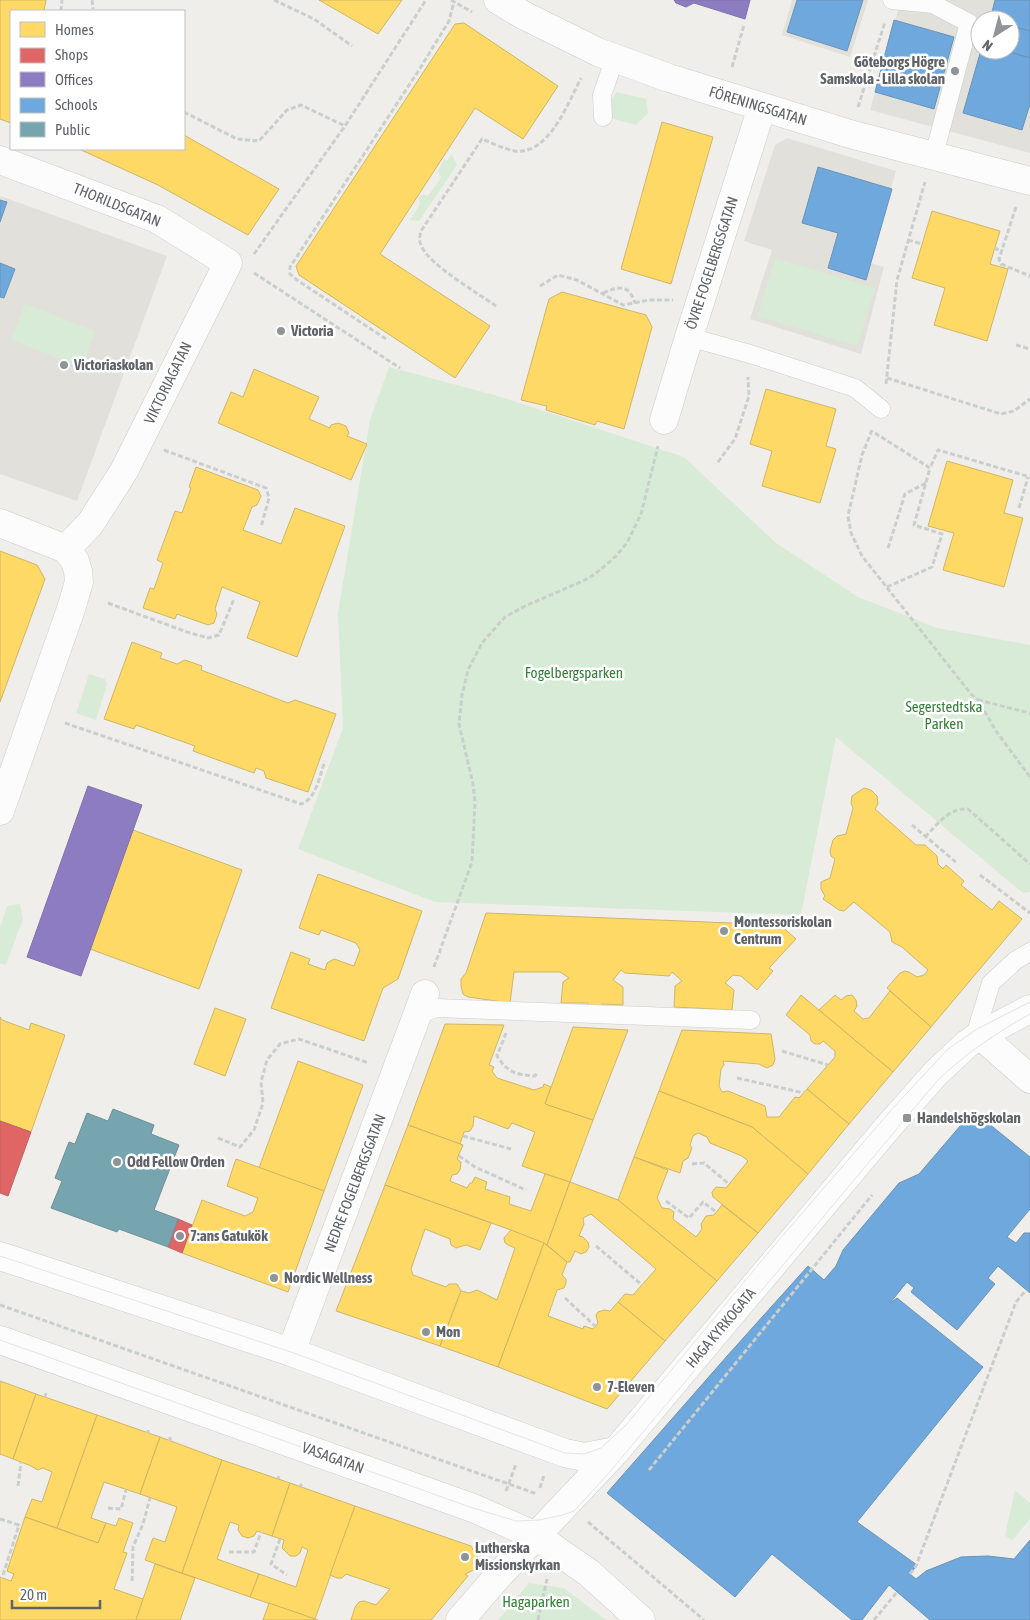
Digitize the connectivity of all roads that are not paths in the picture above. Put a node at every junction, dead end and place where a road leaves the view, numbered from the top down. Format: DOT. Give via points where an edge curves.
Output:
graph roads {
  1 [pos="498,0"];
  2 [pos="892,0"];
  3 [pos="615,58"];
  4 [pos="762,107"];
  5 [pos="603,117"];
  6 [pos="934,155"];
  7 [pos="0,160"];
  8 [pos="1030,181"];
  9 [pos="236,265"];
  10 [pos="689,336"];
  11 [pos="881,409"];
  12 [pos="664,420"];
  13 [pos="0,523"];
  14 [pos="66,549"];
  15 [pos="0,811"];
  16 [pos="1030,952"];
  17 [pos="422,1004"];
  18 [pos="1030,1009"];
  19 [pos="751,1020"];
  20 [pos="980,1035"];
  21 [pos="1030,1079"];
  22 [pos="0,1256"];
  23 [pos="0,1340"];
  24 [pos="291,1352"];
  25 [pos="616,1452"];
  26 [pos="531,1534"];
  27 [pos="460,1620"];
  28 [pos="641,1620"];
  1 -- 3 [label="street, FÖRENINGSGATAN" via="556,32"];
  2 -- 6 [label="lane" via="933,4 969,23"];
  3 -- 4 [label="street, FÖRENINGSGATAN"];
  3 -- 5 [label="lane" via="602,95"];
  4 -- 6 [label="street, FÖRENINGSGATAN"];
  4 -- 10 [label="street, ÖVRE FOGELBERGSGATAN"];
  6 -- 8 [label="street, FÖRENINGSGATAN"];
  7 -- 9 [label="street, THORILDSGATAN" via="157,218"];
  9 -- 14 [label="street, VIKTORIAGATAN" via="124,471 90,524"];
  10 -- 11 [label="lane" via="856,388"];
  10 -- 12 [label="street, ÖVRE FOGELBERGSGATAN"];
  13 -- 14 [label="street"];
  14 -- 15 [label="street" via="75,561 79,582"];
  16 -- 20 [label="lane" via="991,983 977,1029"];
  17 -- 19 [label="lane" via="436,1008"];
  17 -- 24 [label="street, NEDRE FOGELBERGSGATAN"];
  18 -- 20 [label="street, HAGA KYRKOGATA"];
  20 -- 21 [label="street"];
  20 -- 25 [label="street, HAGA KYRKOGATA" via="951,1057 895,1119"];
  22 -- 24 [label="street"];
  23 -- 26 [label="street, VASAGATAN" via="473,1508"];
  24 -- 25 [label="street" via="554,1449 584,1457"];
  25 -- 26 [label="street, HAGA KYRKOGATA" via="566,1504"];
  26 -- 27 [label="street, HAGA KYRKOGATA"];
  26 -- 28 [label="street, VASAGATAN" via="589,1573"];
}
